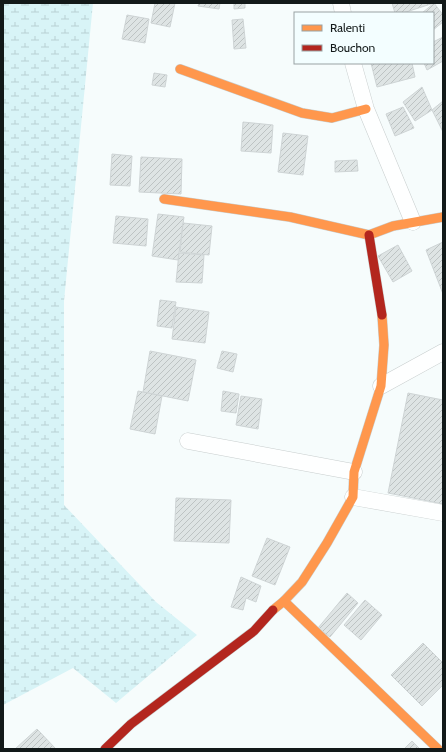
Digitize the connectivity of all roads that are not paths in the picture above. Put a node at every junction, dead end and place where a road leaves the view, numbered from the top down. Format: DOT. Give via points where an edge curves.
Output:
graph roads {
  1 [pos="353,64"];
  2 [pos="180,69"];
  3 [pos="366,109"];
  4 [pos="164,199"];
  5 [pos="443,217"];
  6 [pos="413,222"];
  7 [pos="369,235"];
  8 [pos="443,352"];
  9 [pos="381,386"];
  10 [pos="188,442"];
  11 [pos="354,472"];
  12 [pos="353,497"];
  13 [pos="443,513"];
  14 [pos="284,601"];
  15 [pos="438,744"];
  16 [pos="105,749"];
  1 -- 3 [label="street"];
  2 -- 3 [label="street" via="322,118 332,118"];
  3 -- 6 [label="street"];
  4 -- 7 [label="street" via="290,217"];
  5 -- 6 [label="street"];
  6 -- 7 [label="street"];
  7 -- 9 [label="street" via="381,304 384,345"];
  8 -- 9 [label="street"];
  9 -- 11 [label="street"];
  10 -- 11 [label="street"];
  11 -- 12 [label="street"];
  12 -- 13 [label="street"];
  12 -- 14 [label="street" via="306,575"];
  14 -- 15 [label="street"];
  14 -- 16 [label="street" via="254,631 131,724"];
}
